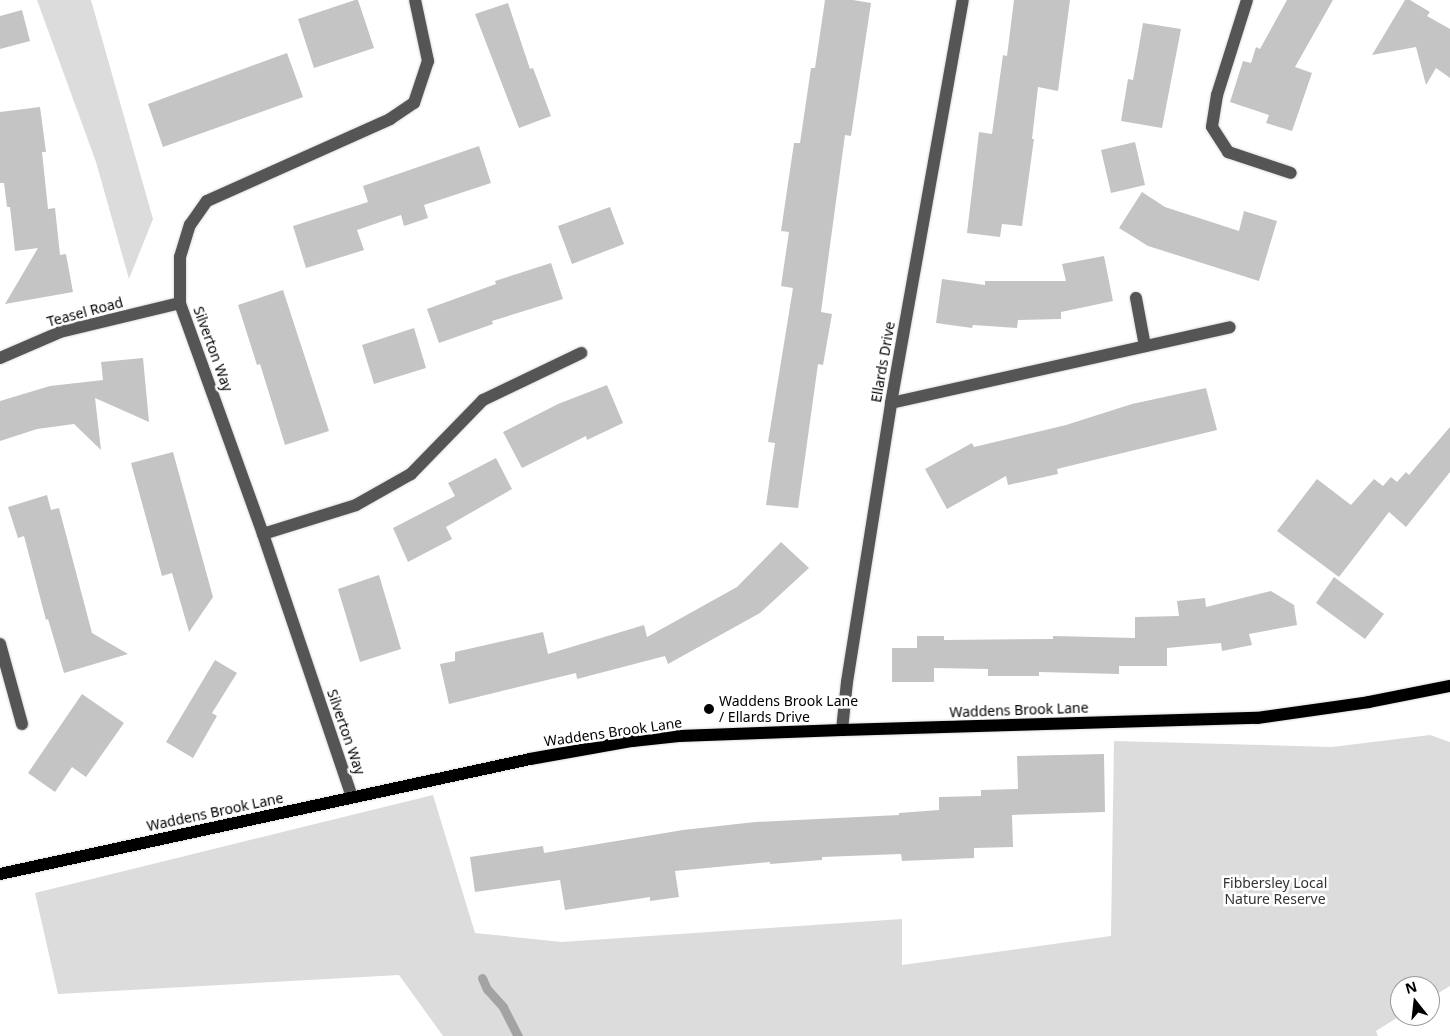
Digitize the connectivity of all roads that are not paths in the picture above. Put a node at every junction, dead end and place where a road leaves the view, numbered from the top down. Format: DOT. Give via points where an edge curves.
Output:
graph roads {
  1 [pos="415,0"];
  2 [pos="963,0"];
  3 [pos="1247,0"];
  4 [pos="1291,173"];
  5 [pos="1136,298"];
  6 [pos="180,303"];
  7 [pos="1230,327"];
  8 [pos="1145,346"];
  9 [pos="581,353"];
  10 [pos="0,358"];
  11 [pos="891,403"];
  12 [pos="263,534"];
  13 [pos="0,644"];
  14 [pos="4,677"];
  15 [pos="1450,686"];
  16 [pos="22,724"];
  17 [pos="842,730"];
  18 [pos="352,797"];
  19 [pos="0,874"];
  1 -- 6 [label="street, Silverton Way" via="428,61 414,103 390,119 207,201 190,226 180,257"];
  2 -- 11 [label="street, Ellards Drive"];
  3 -- 4 [label="street" via="1217,95 1212,127 1228,152"];
  5 -- 8 [label="street"];
  6 -- 10 [label="street, Teasel Road" via="60,332"];
  6 -- 12 [label="street, Silverton Way"];
  7 -- 8 [label="street"];
  8 -- 11 [label="street"];
  9 -- 12 [label="street" via="483,400 411,474 356,505"];
  11 -- 17 [label="street, Ellards Drive"];
  12 -- 18 [label="street, Silverton Way"];
  13 -- 14 [label="street"];
  14 -- 16 [label="street"];
  15 -- 17 [label="main road, Waddens Brook Lane" via="1369,702 1257,718"];
  17 -- 18 [label="main road, Waddens Brook Lane" via="679,736 632,741"];
  18 -- 19 [label="main road, Waddens Brook Lane"];
}
